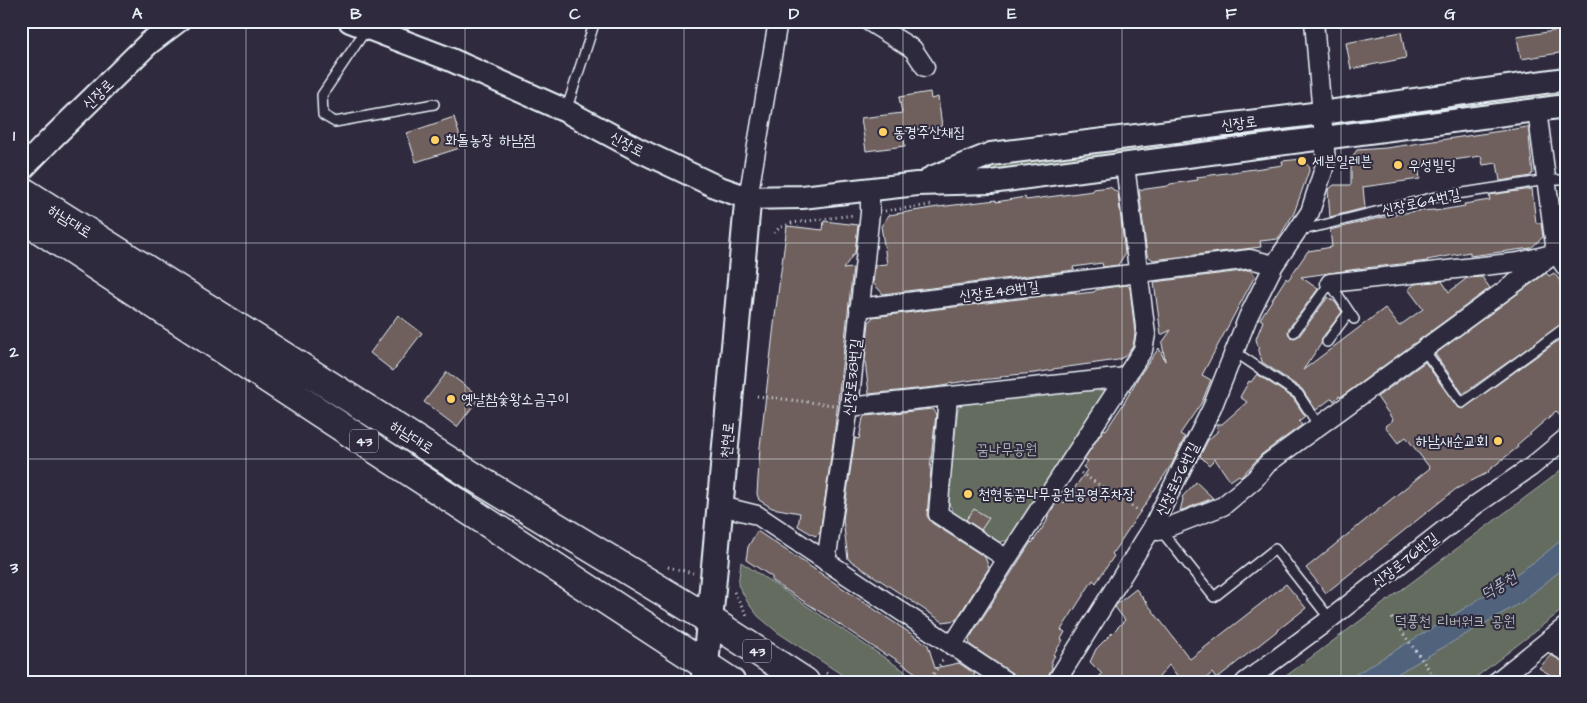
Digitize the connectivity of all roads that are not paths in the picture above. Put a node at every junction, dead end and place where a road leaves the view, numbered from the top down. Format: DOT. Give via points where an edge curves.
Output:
graph roads {
  1 [pos="178,21"];
  2 [pos="595,21"];
  3 [pos="778,21"];
  4 [pos="868,21"];
  5 [pos="1314,21"];
  6 [pos="358,25"];
  7 [pos="925,66"];
  8 [pos="1566,79"];
  9 [pos="434,104"];
  10 [pos="1566,106"];
  11 [pos="1537,110"];
  12 [pos="566,111"];
  13 [pos="1320,113"];
  14 [pos="1324,138"];
  15 [pos="1125,165"];
  16 [pos="21,170"];
  17 [pos="1547,180"];
  18 [pos="1566,180"];
  19 [pos="917,184"];
  20 [pos="21,190"];
  21 [pos="870,190"];
  22 [pos="748,198"];
  23 [pos="21,217"];
  24 [pos="1296,232"];
  25 [pos="1563,258"];
  26 [pos="1274,265"];
  27 [pos="1139,274"];
  28 [pos="1330,282"];
  29 [pos="859,308"];
  30 [pos="1566,327"];
  31 [pos="1294,332"];
  32 [pos="1327,342"];
  33 [pos="1424,350"];
  34 [pos="1235,352"];
  35 [pos="1126,378"];
  36 [pos="948,397"];
  37 [pos="849,407"];
  38 [pos="1319,426"];
  39 [pos="1566,438"];
  40 [pos="721,506"];
  41 [pos="1155,530"];
  42 [pos="1007,559"];
  43 [pos="826,562"];
  44 [pos="1330,619"];
  45 [pos="710,620"];
  46 [pos="1566,626"];
  47 [pos="1548,641"];
  48 [pos="952,646"];
  49 [pos="1566,652"];
  50 [pos="705,674"];
  51 [pos="731,682"];
  52 [pos="805,682"];
  53 [pos="1007,682"];
  54 [pos="1056,682"];
  55 [pos="1245,682"];
  56 [pos="1496,682"];
  1 -- 16 [label="street, 신장로" via="149,43"];
  2 -- 12 [label="lane"];
  3 -- 22 [label="street"];
  4 -- 7 [label="street" via="913,49"];
  5 -- 13 [label="street, 신장로56번길"];
  6 -- 9 [label="lane" via="322,95 323,115 335,122"];
  6 -- 12 [label="street, 신장로" via="449,59"];
  8 -- 13 [label="street, 신장로"];
  10 -- 11 [label="street, 신장로"];
  11 -- 14 [label="street, 신장로"];
  11 -- 17 [label="street"];
  12 -- 22 [label="street, 신장로" via="636,150"];
  13 -- 14 [label="street, 신장로56번길"];
  13 -- 19 [label="street, 신장로" via="992,154"];
  14 -- 15 [label="street, 신장로"];
  14 -- 24 [label="street, 신장로56번길" via="1326,162 1310,212"];
  15 -- 19 [label="street, 신장로" via="991,182"];
  15 -- 27 [label="street"];
  17 -- 18 [label="lane, 신장로64번길"];
  17 -- 24 [label="lane, 신장로64번길" via="1431,198"];
  17 -- 25 [label="street"];
  19 -- 21 [label="street, 신장로"];
  20 -- 45 [label="main road, 하남대로 / 43" via="484,483"];
  21 -- 22 [label="street, 신장로" via="802,197"];
  21 -- 29 [label="street, 신장로38번길"];
  22 -- 40 [label="main road, 천현로"];
  23 -- 50 [label="main road, 하남대로 / 43"];
  24 -- 26 [label="street, 신장로56번길"];
  25 -- 28 [label="street"];
  25 -- 33 [label="street"];
  26 -- 27 [label="street" via="1250,259"];
  26 -- 34 [label="street, 신장로56번길"];
  27 -- 29 [label="street, 신장로48번길"];
  27 -- 35 [label="street" via="1146,334 1144,350"];
  28 -- 31 [label="lane"];
  28 -- 32 [label="lane" via="1351,316"];
  29 -- 37 [label="street, 신장로38번길"];
  30 -- 33 [label="lane" via="1462,402"];
  33 -- 38 [label="street"];
  34 -- 38 [label="lane" via="1298,394"];
  34 -- 41 [label="street, 신장로56번길"];
  35 -- 36 [label="street"];
  35 -- 42 [label="street"];
  36 -- 37 [label="street"];
  36 -- 42 [label="street" via="938,514"];
  37 -- 43 [label="street, 신장로38번길"];
  38 -- 41 [label="street" via="1268,463 1255,479 1223,506"];
  39 -- 44 [label="street, 신장로76번길" via="1531,468 1477,504"];
  40 -- 43 [label="street" via="756,515"];
  40 -- 45 [label="main road, 천현로"];
  41 -- 44 [label="lane" via="1166,537 1214,597 1275,549"];
  41 -- 54 [label="street, 신장로56번길"];
  42 -- 48 [label="street"];
  43 -- 48 [label="street"];
  44 -- 55 [label="street, 신장로76번길"];
  45 -- 50 [label="main road, 천현로"];
  45 -- 52 [label="main road, 하남대로 / 43"];
  46 -- 47 [label="street"];
  47 -- 49 [label="street"];
  47 -- 56 [label="street"];
  48 -- 53 [label="street"];
  50 -- 51 [label="main road, 하남대로 / 43"];
}
